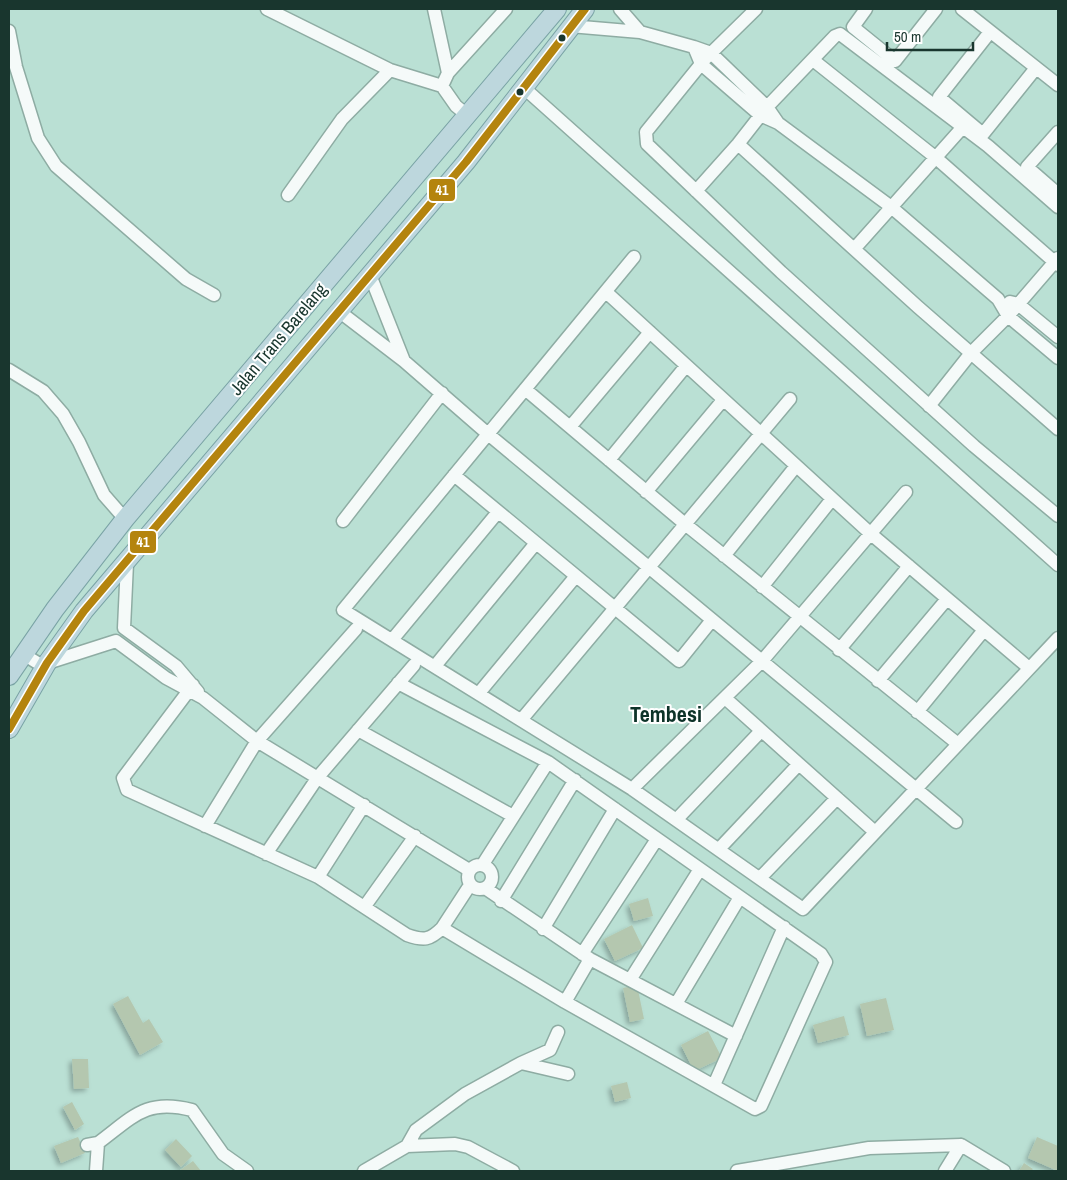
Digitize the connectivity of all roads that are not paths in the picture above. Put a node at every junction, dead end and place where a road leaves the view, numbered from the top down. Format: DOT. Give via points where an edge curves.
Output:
graph roads {
  1 [pos="268,9"];
  2 [pos="434,9"];
  3 [pos="506,9"];
  4 [pos="557,9"];
  5 [pos="584,9"];
  6 [pos="620,9"];
  7 [pos="756,9"];
  8 [pos="866,9"];
  9 [pos="936,9"];
  10 [pos="962,9"];
  11 [pos="570,26"];
  12 [pos="9,31"];
  13 [pos="640,32"];
  14 [pos="990,32"];
  15 [pos="694,47"];
  16 [pos="711,52"];
  17 [pos="813,60"];
  18 [pos="701,64"];
  19 [pos="1036,68"];
  20 [pos="390,70"];
  21 [pos="448,73"];
  22 [pos="442,86"];
  23 [pos="1058,86"];
  24 [pos="523,87"];
  25 [pos="763,111"];
  26 [pos="467,115"];
  27 [pos="962,128"];
  28 [pos="1058,132"];
  29 [pos="738,144"];
  30 [pos="935,157"];
  31 [pos="696,191"];
  32 [pos="1058,194"];
  33 [pos="288,195"];
  34 [pos="890,206"];
  35 [pos="1058,207"];
  36 [pos="855,248"];
  37 [pos="634,257"];
  38 [pos="1057,262"];
  39 [pos="370,275"];
  40 [pos="606,292"];
  41 [pos="214,295"];
  42 [pos="998,299"];
  43 [pos="1018,304"];
  44 [pos="340,312"];
  45 [pos="1008,316"];
  46 [pos="650,332"];
  47 [pos="1058,337"];
  48 [pos="971,353"];
  49 [pos="1058,358"];
  50 [pos="404,361"];
  51 [pos="686,366"];
  52 [pos="9,370"];
  53 [pos="525,389"];
  54 [pos="442,394"];
  55 [pos="790,399"];
  56 [pos="723,400"];
  57 [pos="929,406"];
  58 [pos="570,427"];
  59 [pos="1058,429"];
  60 [pos="488,434"];
  61 [pos="760,434"];
  62 [pos="609,460"];
  63 [pos="796,466"];
  64 [pos="454,475"];
  65 [pos="646,492"];
  66 [pos="906,492"];
  67 [pos="832,499"];
  68 [pos="498,512"];
  69 [pos="1058,516"];
  70 [pos="125,519"];
  71 [pos="344,521"];
  72 [pos="685,524"];
  73 [pos="871,534"];
  74 [pos="536,543"];
  75 [pos="724,556"];
  76 [pos="126,563"];
  77 [pos="1058,565"];
  78 [pos="909,566"];
  79 [pos="649,567"];
  80 [pos="576,576"];
  81 [pos="762,588"];
  82 [pos="947,599"];
  83 [pos="615,608"];
  84 [pos="800,618"];
  85 [pos="712,620"];
  86 [pos="124,628"];
  87 [pos="356,629"];
  88 [pos="984,630"];
  89 [pos="1058,638"];
  90 [pos="392,640"];
  91 [pos="116,641"];
  92 [pos="839,650"];
  93 [pos="23,654"];
  94 [pos="762,660"];
  95 [pos="46,663"];
  96 [pos="414,665"];
  97 [pos="435,666"];
  98 [pos="1030,668"];
  99 [pos="9,676"];
  100 [pos="878,681"];
  101 [pos="398,683"];
  102 [pos="190,688"];
  103 [pos="479,693"];
  104 [pos="725,698"];
  105 [pos="917,712"];
  106 [pos="522,719"];
  107 [pos="9,729"];
  108 [pos="358,730"];
  109 [pos="761,730"];
  110 [pos="257,741"];
  111 [pos="958,744"];
  112 [pos="548,762"];
  113 [pos="799,764"];
  114 [pos="318,777"];
  115 [pos="575,780"];
  116 [pos="916,788"];
  117 [pos="632,789"];
  118 [pos="837,798"];
  119 [pos="364,805"];
  120 [pos="615,809"];
  121 [pos="512,816"];
  122 [pos="676,819"];
  123 [pos="956,822"];
  124 [pos="205,826"];
  125 [pos="875,832"];
  126 [pos="415,836"];
  127 [pos="657,839"];
  128 [pos="719,849"];
  129 [pos="266,854"];
  130 [pos="483,864"];
  131 [pos="700,869"];
  132 [pos="469,870"];
  133 [pos="318,877"];
  134 [pos="760,878"];
  135 [pos="470,885"];
  136 [pos="485,888"];
  137 [pos="740,897"];
  138 [pos="501,901"];
  139 [pos="365,906"];
  140 [pos="784,927"];
  141 [pos="442,928"];
  142 [pos="544,928"];
  143 [pos="586,956"];
  144 [pos="630,980"];
  145 [pos="565,1002"];
  146 [pos="676,1004"];
  147 [pos="558,1032"];
  148 [pos="736,1036"];
  149 [pos="521,1063"];
  150 [pos="568,1074"];
  151 [pos="714,1086"];
  152 [pos="961,1145"];
  153 [pos="407,1146"];
  154 [pos="96,1171"];
  155 [pos="246,1171"];
  156 [pos="364,1171"];
  157 [pos="514,1171"];
  158 [pos="737,1171"];
  159 [pos="945,1171"];
  160 [pos="1004,1171"];
  1 -- 20 [label="street"];
  2 -- 21 [label="street"];
  3 -- 21 [label="street"];
  4 -- 26 [label="highway, Jalan Trans Barelang"];
  5 -- 11 [label="highway, Jalan Trans Barelang"];
  6 -- 13 [label="street"];
  7 -- 16 [label="street"];
  8 -- 9 [label="street" via="853,27 895,61"];
  10 -- 14 [label="street"];
  11 -- 13 [label="street"];
  11 -- 24 [label="highway, Jalan Trans Barelang"];
  12 -- 41 [label="street" via="16,67 38,138 56,166 186,279"];
  13 -- 15 [label="street"];
  14 -- 19 [label="street"];
  14 -- 19 [label="street" via="939,98 983,134"];
  15 -- 16 [label="street"];
  15 -- 18 [label="street"];
  16 -- 18 [label="street"];
  16 -- 25 [label="street"];
  17 -- 25 [label="street"];
  17 -- 27 [label="street" via="840,34"];
  17 -- 30 [label="street"];
  18 -- 25 [label="street"];
  18 -- 31 [label="street" via="646,132 645,139 654,152"];
  19 -- 23 [label="street"];
  20 -- 22 [label="street"];
  20 -- 33 [label="street" via="342,119"];
  21 -- 22 [label="street"];
  22 -- 26 [label="street"];
  24 -- 39 [label="highway, Jalan Trans Barelang" via="466,162"];
  24 -- 77 [label="street"];
  25 -- 29 [label="street"];
  25 -- 34 [label="street"];
  26 -- 70 [label="highway, Jalan Trans Barelang"];
  27 -- 30 [label="street"];
  27 -- 35 [label="street" via="988,146"];
  28 -- 32 [label="street" via="1028,167"];
  29 -- 31 [label="street"];
  29 -- 36 [label="street"];
  30 -- 34 [label="street"];
  30 -- 38 [label="street"];
  31 -- 57 [label="street"];
  34 -- 36 [label="street"];
  34 -- 42 [label="street"];
  36 -- 48 [label="street"];
  37 -- 40 [label="street"];
  38 -- 43 [label="street"];
  39 -- 44 [label="highway, Jalan Trans Barelang"];
  39 -- 50 [label="street"];
  40 -- 46 [label="street"];
  40 -- 53 [label="street"];
  42 -- 43 [label="street"];
  42 -- 45 [label="street"];
  43 -- 45 [label="street"];
  43 -- 47 [label="street"];
  44 -- 50 [label="street"];
  44 -- 76 [label="highway, Jalan Trans Barelang"];
  45 -- 48 [label="street"];
  45 -- 49 [label="street"];
  46 -- 51 [label="street"];
  46 -- 58 [label="street"];
  48 -- 57 [label="street"];
  48 -- 59 [label="street"];
  50 -- 54 [label="street"];
  51 -- 56 [label="street"];
  51 -- 62 [label="street"];
  52 -- 70 [label="street" via="43,392 63,414 104,495"];
  53 -- 58 [label="street"];
  53 -- 60 [label="street"];
  54 -- 60 [label="street"];
  54 -- 71 [label="street"];
  55 -- 61 [label="street"];
  56 -- 61 [label="street"];
  56 -- 65 [label="street"];
  57 -- 69 [label="street"];
  58 -- 62 [label="street"];
  60 -- 64 [label="street"];
  60 -- 79 [label="street"];
  61 -- 63 [label="street"];
  61 -- 72 [label="street"];
  62 -- 65 [label="street"];
  63 -- 67 [label="street"];
  63 -- 75 [label="street"];
  64 -- 68 [label="street"];
  64 -- 90 [label="street" via="343,610"];
  65 -- 72 [label="street"];
  66 -- 73 [label="street"];
  67 -- 73 [label="street"];
  67 -- 81 [label="street"];
  68 -- 74 [label="street"];
  68 -- 90 [label="street"];
  70 -- 93 [label="highway, Jalan Trans Barelang"];
  72 -- 75 [label="street"];
  72 -- 79 [label="street"];
  73 -- 78 [label="street"];
  73 -- 84 [label="street"];
  74 -- 80 [label="street"];
  74 -- 97 [label="street"];
  75 -- 81 [label="street"];
  76 -- 86 [label="street"];
  76 -- 95 [label="highway, Jalan Trans Barelang" via="84,611"];
  78 -- 82 [label="street"];
  78 -- 92 [label="street"];
  79 -- 83 [label="street"];
  79 -- 85 [label="street"];
  80 -- 83 [label="street"];
  80 -- 103 [label="street"];
  81 -- 84 [label="street"];
  82 -- 88 [label="street"];
  82 -- 100 [label="street"];
  83 -- 85 [label="street" via="679,661"];
  83 -- 106 [label="street"];
  84 -- 92 [label="street"];
  84 -- 94 [label="street"];
  85 -- 94 [label="street"];
  86 -- 91 [label="street"];
  86 -- 102 [label="street" via="176,666"];
  87 -- 110 [label="street"];
  88 -- 98 [label="street"];
  88 -- 105 [label="street"];
  89 -- 98 [label="street"];
  90 -- 97 [label="street"];
  91 -- 95 [label="street"];
  91 -- 102 [label="street" via="166,678"];
  92 -- 100 [label="street"];
  93 -- 95 [label="street" via="41,665"];
  93 -- 99 [label="highway, Jalan Trans Barelang"];
  94 -- 104 [label="street"];
  94 -- 116 [label="street"];
  95 -- 107 [label="highway, Jalan Trans Barelang"];
  96 -- 101 [label="street"];
  97 -- 103 [label="street"];
  98 -- 111 [label="street"];
  100 -- 105 [label="street"];
  101 -- 108 [label="street"];
  101 -- 112 [label="street"];
  102 -- 110 [label="street"];
  102 -- 124 [label="street" via="124,778 124,784 127,790"];
  103 -- 106 [label="street"];
  104 -- 109 [label="street"];
  104 -- 117 [label="street"];
  105 -- 111 [label="street"];
  106 -- 117 [label="street"];
  108 -- 114 [label="street"];
  108 -- 121 [label="street"];
  109 -- 113 [label="street"];
  109 -- 122 [label="street"];
  110 -- 114 [label="street"];
  110 -- 124 [label="street"];
  111 -- 116 [label="street"];
  112 -- 115 [label="street"];
  112 -- 121 [label="street"];
  113 -- 118 [label="street"];
  113 -- 128 [label="street"];
  114 -- 119 [label="street"];
  114 -- 129 [label="street"];
  115 -- 120 [label="street"];
  115 -- 138 [label="street"];
  116 -- 123 [label="street"];
  116 -- 125 [label="street"];
  117 -- 122 [label="street"];
  118 -- 125 [label="street"];
  118 -- 134 [label="street"];
  119 -- 126 [label="street"];
  119 -- 133 [label="street"];
  120 -- 127 [label="street"];
  120 -- 142 [label="street"];
  121 -- 130 [label="street"];
  122 -- 128 [label="street"];
  124 -- 129 [label="street"];
  125 -- 134 [label="street" via="803,909"];
  126 -- 132 [label="street"];
  126 -- 139 [label="street"];
  127 -- 131 [label="street"];
  127 -- 143 [label="street"];
  128 -- 134 [label="street"];
  129 -- 133 [label="street"];
  130 -- 132 [label="street"];
  130 -- 136 [label="street" via="492,876 491,883"];
  131 -- 137 [label="street"];
  131 -- 144 [label="street"];
  132 -- 135 [label="street" via="467,878"];
  133 -- 139 [label="street"];
  135 -- 136 [label="street" via="477,889"];
  135 -- 141 [label="street"];
  136 -- 138 [label="street"];
  137 -- 140 [label="street"];
  137 -- 146 [label="street"];
  138 -- 142 [label="street"];
  139 -- 141 [label="street" via="407,935 421,940 431,938"];
  140 -- 148 [label="street"];
  140 -- 151 [label="street" via="821,954 826,962 760,1106 755,1108"];
  141 -- 145 [label="street"];
  142 -- 143 [label="street"];
  143 -- 144 [label="street"];
  143 -- 145 [label="street"];
  144 -- 146 [label="street"];
  145 -- 151 [label="street"];
  146 -- 148 [label="street"];
  147 -- 149 [label="street" via="550,1050"];
  148 -- 151 [label="street"];
  149 -- 150 [label="street"];
  149 -- 153 [label="street" via="439,1112 416,1130"];
  152 -- 158 [label="street" via="870,1148"];
  152 -- 159 [label="street"];
  152 -- 160 [label="street"];
  153 -- 156 [label="street"];
  153 -- 157 [label="street" via="455,1144 468,1147"];
  154 -- 155 [label="street" via="92,1144 144,1109 171,1104 192,1110 223,1154"];
}
